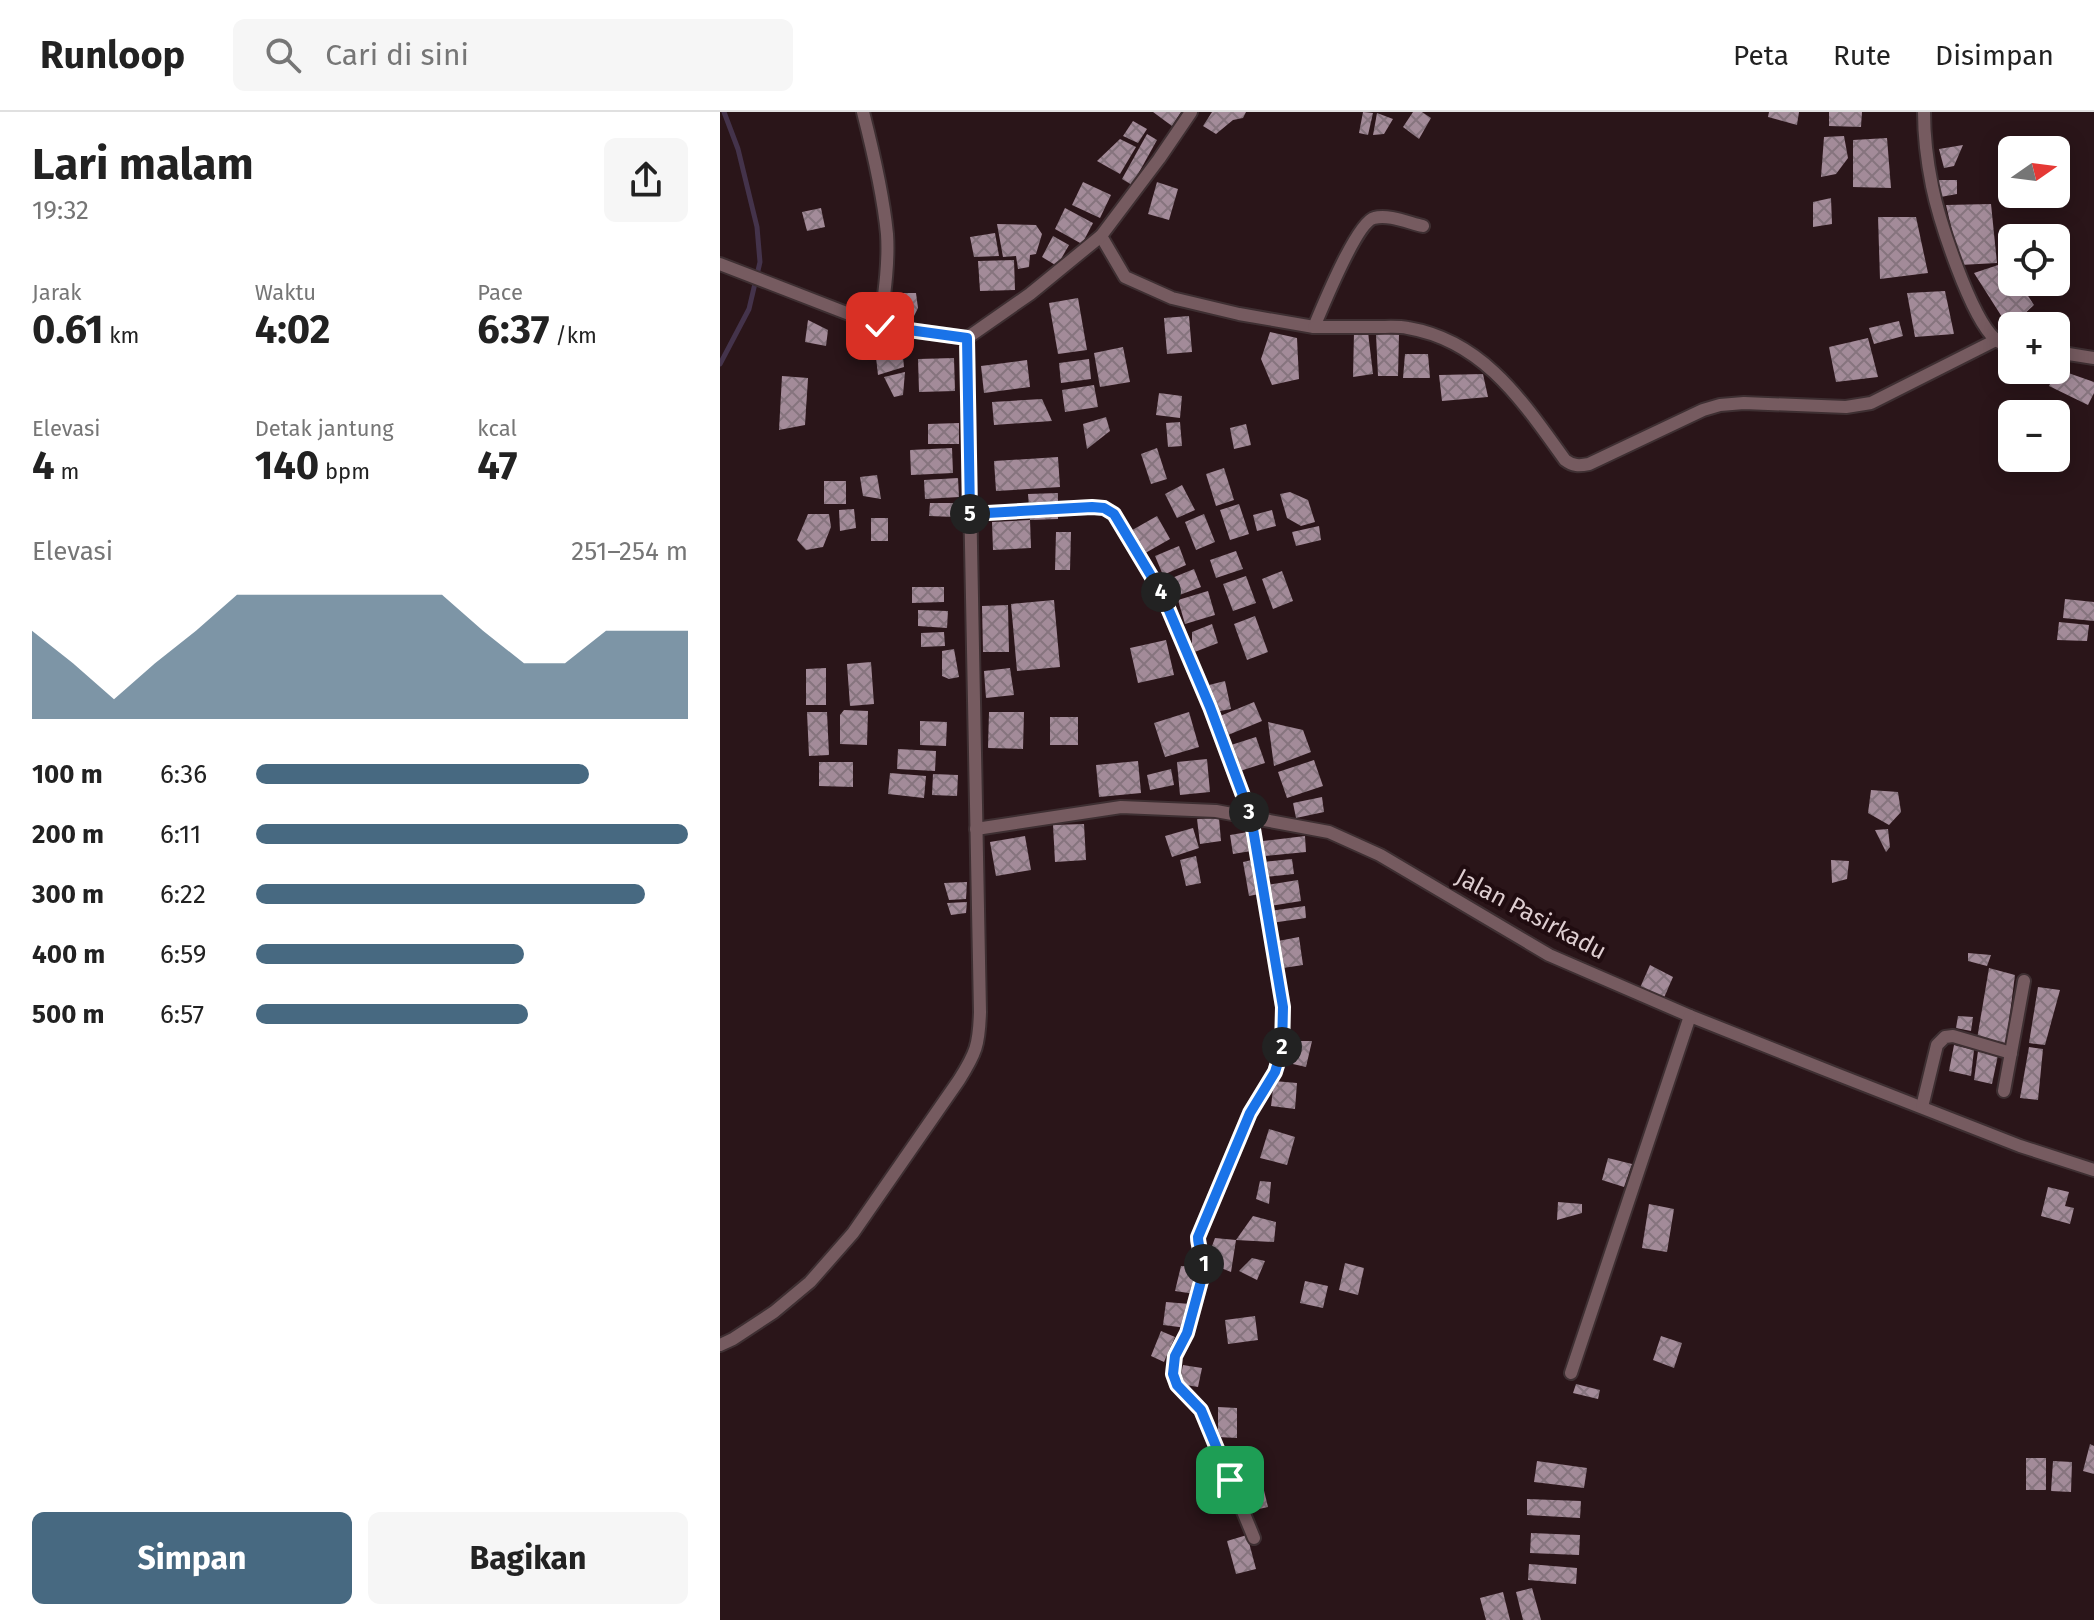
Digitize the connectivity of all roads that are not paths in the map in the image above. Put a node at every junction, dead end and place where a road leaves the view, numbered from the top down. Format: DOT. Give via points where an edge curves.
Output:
graph roads {
  1 [pos="863,112"];
  2 [pos="1191,112"];
  3 [pos="1924,112"];
  4 [pos="1423,226"];
  5 [pos="1101,236"];
  6 [pos="720,264"];
  7 [pos="880,326"];
  8 [pos="1314,327"];
  9 [pos="967,338"];
  10 [pos="1996,340"];
  11 [pos="2070,354"];
  12 [pos="2094,358"];
  13 [pos="970,514"];
  14 [pos="1251,817"];
  15 [pos="976,829"];
  16 [pos="2024,981"];
  17 [pos="1690,1016"];
  18 [pos="2011,1053"];
  19 [pos="2004,1091"];
  20 [pos="1922,1107"];
  21 [pos="2094,1170"];
  22 [pos="720,1345"];
  23 [pos="1571,1373"];
  24 [pos="1254,1538"];
  1 -- 7 [label="street" via="887,234"];
  2 -- 5 [label="street"];
  3 -- 10 [label="street" via="1940,218 1973,304"];
  4 -- 8 [label="street" via="1375,217 1365,223"];
  5 -- 8 [label="street" via="1125,277 1172,298"];
  5 -- 9 [label="street"];
  6 -- 7 [label="street"];
  7 -- 9 [label="street"];
  8 -- 10 [label="street" via="1405,327 1459,346 1504,380 1571,465 1589,464 1720,405 1871,403"];
  9 -- 13 [label="street"];
  11 -- 12 [label="street"];
  13 -- 14 [label="street" via="1092,507 1114,514 1162,594"];
  13 -- 15 [label="street"];
  14 -- 15 [label="street, Jalan Pasirkadu" via="1121,807"];
  14 -- 17 [label="street, Jalan Pasirkadu" via="1329,832 1380,855 1549,955"];
  14 -- 24 [label="street" via="1283,1007 1282,1049 1201,1228 1198,1246 1205,1266 1173,1368 1177,1385 1201,1410"];
  15 -- 22 [label="street" via="980,1012 972,1059 853,1233 810,1282"];
  16 -- 18 [label="street"];
  17 -- 20 [label="street, Jalan Pasirkadu"];
  17 -- 23 [label="street"];
  18 -- 19 [label="street"];
  18 -- 20 [label="street" via="1953,1036 1942,1038"];
  20 -- 21 [label="street, Jalan Pasirkadu"];
}
